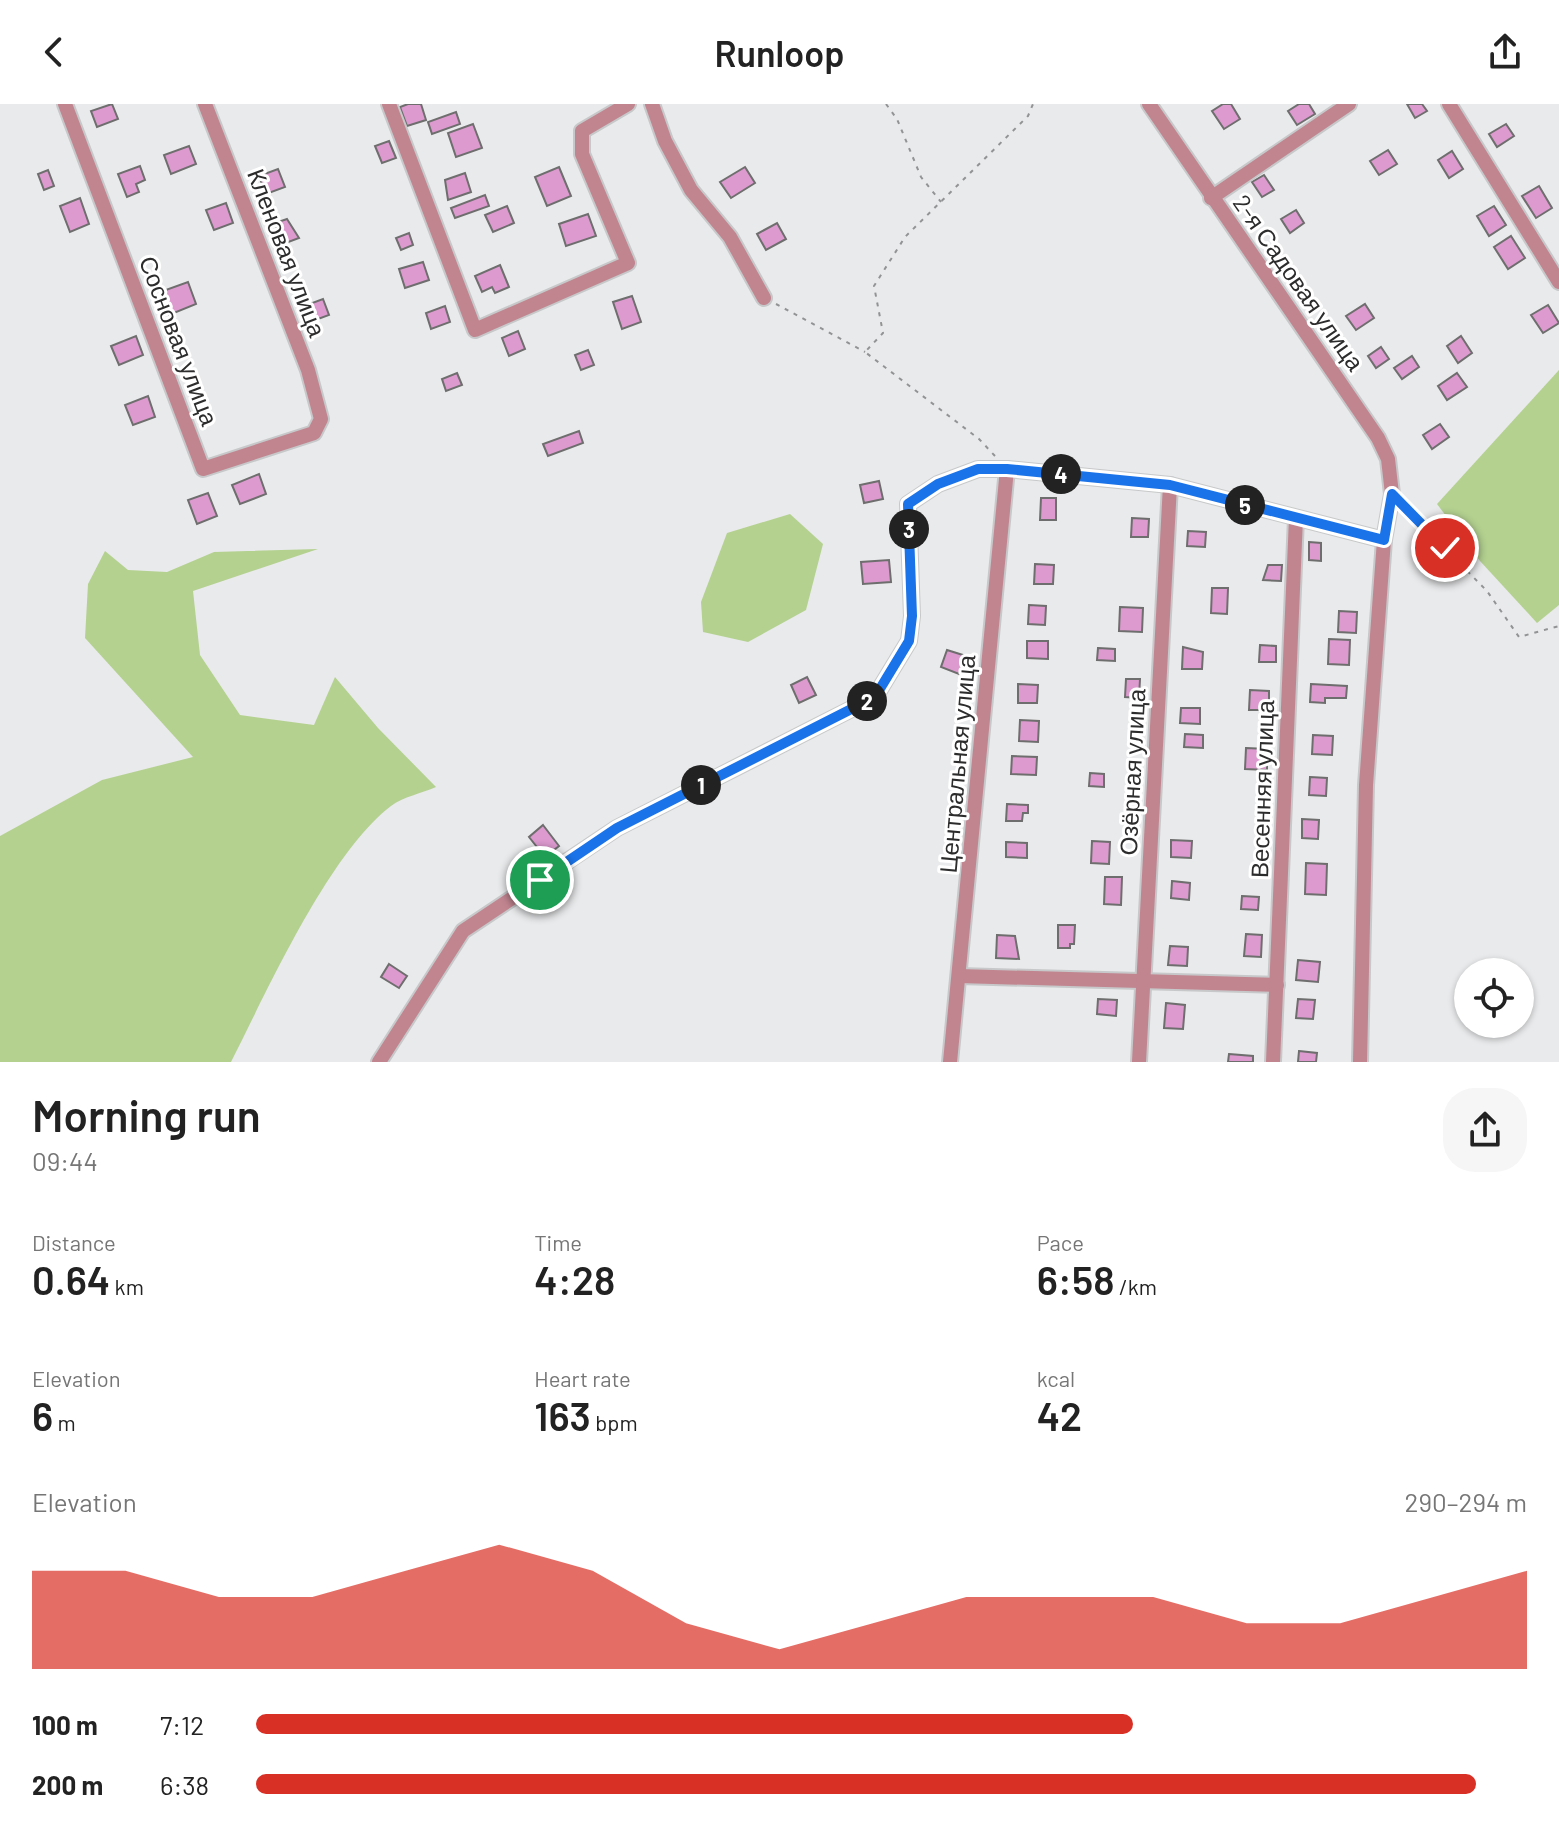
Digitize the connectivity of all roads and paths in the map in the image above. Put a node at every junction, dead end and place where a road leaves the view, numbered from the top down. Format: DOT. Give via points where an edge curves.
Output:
graph roads {
  1 [pos="65,104"];
  2 [pos="205,104"];
  3 [pos="389,104"];
  4 [pos="628,104"];
  5 [pos="652,104"];
  6 [pos="886,104"];
  7 [pos="1033,104"];
  8 [pos="1149,104"];
  9 [pos="1349,104"];
  10 [pos="1449,104"];
  11 [pos="1211,198"];
  12 [pos="941,203"];
  13 [pos="1559,282"];
  14 [pos="764,298"];
  15 [pos="865,352"];
  16 [pos="321,419"];
  17 [pos="1007,469"];
  18 [pos="1170,485"];
  19 [pos="1392,494"];
  20 [pos="1296,518"];
  21 [pos="1384,540"];
  22 [pos="1559,626"];
  23 [pos="959,976"];
  24 [pos="1144,981"];
  25 [pos="1277,985"];
  26 [pos="379,1062"];
  27 [pos="950,1062"];
  28 [pos="1139,1062"];
  29 [pos="1273,1062"];
  30 [pos="1360,1062"];
  1 -- 16 [label="street, Сосновая улица" via="203,469 314,433"];
  2 -- 16 [label="street, Кленовая улица" via="308,370"];
  3 -- 4 [label="street" via="475,330 628,263 582,154 582,131"];
  5 -- 14 [label="street" via="691,190 730,237"];
  6 -- 12 [label="path" via="921,177"];
  7 -- 12 [label="path" via="1028,116"];
  8 -- 11 [label="street, 2-я Садовая улица"];
  9 -- 11 [label="street"];
  10 -- 13 [label="street"];
  11 -- 19 [label="street, 2-я Садовая улица" via="1254,252 1378,438 1388,459"];
  12 -- 15 [label="path" via="905,237 874,286 883,333"];
  14 -- 15 [label="path"];
  15 -- 17 [label="path" via="979,439"];
  17 -- 18 [label="street"];
  17 -- 23 [label="street, Центральная улица"];
  17 -- 26 [label="street" via="978,469 938,484 908,504 909,641 875,697 617,828 463,931"];
  18 -- 20 [label="street"];
  18 -- 24 [label="street, Озёрная улица"];
  19 -- 21 [label="street, 2-я Садовая улица"];
  19 -- 22 [label="path" via="1487,591 1519,637"];
  20 -- 21 [label="street"];
  20 -- 25 [label="street, Весенняя улица"];
  21 -- 30 [label="street, 2-я Садовая улица" via="1366,785"];
  23 -- 24 [label="street"];
  23 -- 27 [label="street, Центральная улица"];
  24 -- 25 [label="street"];
  24 -- 28 [label="street, Озёрная улица"];
  25 -- 29 [label="street, Весенняя улица"];
}
